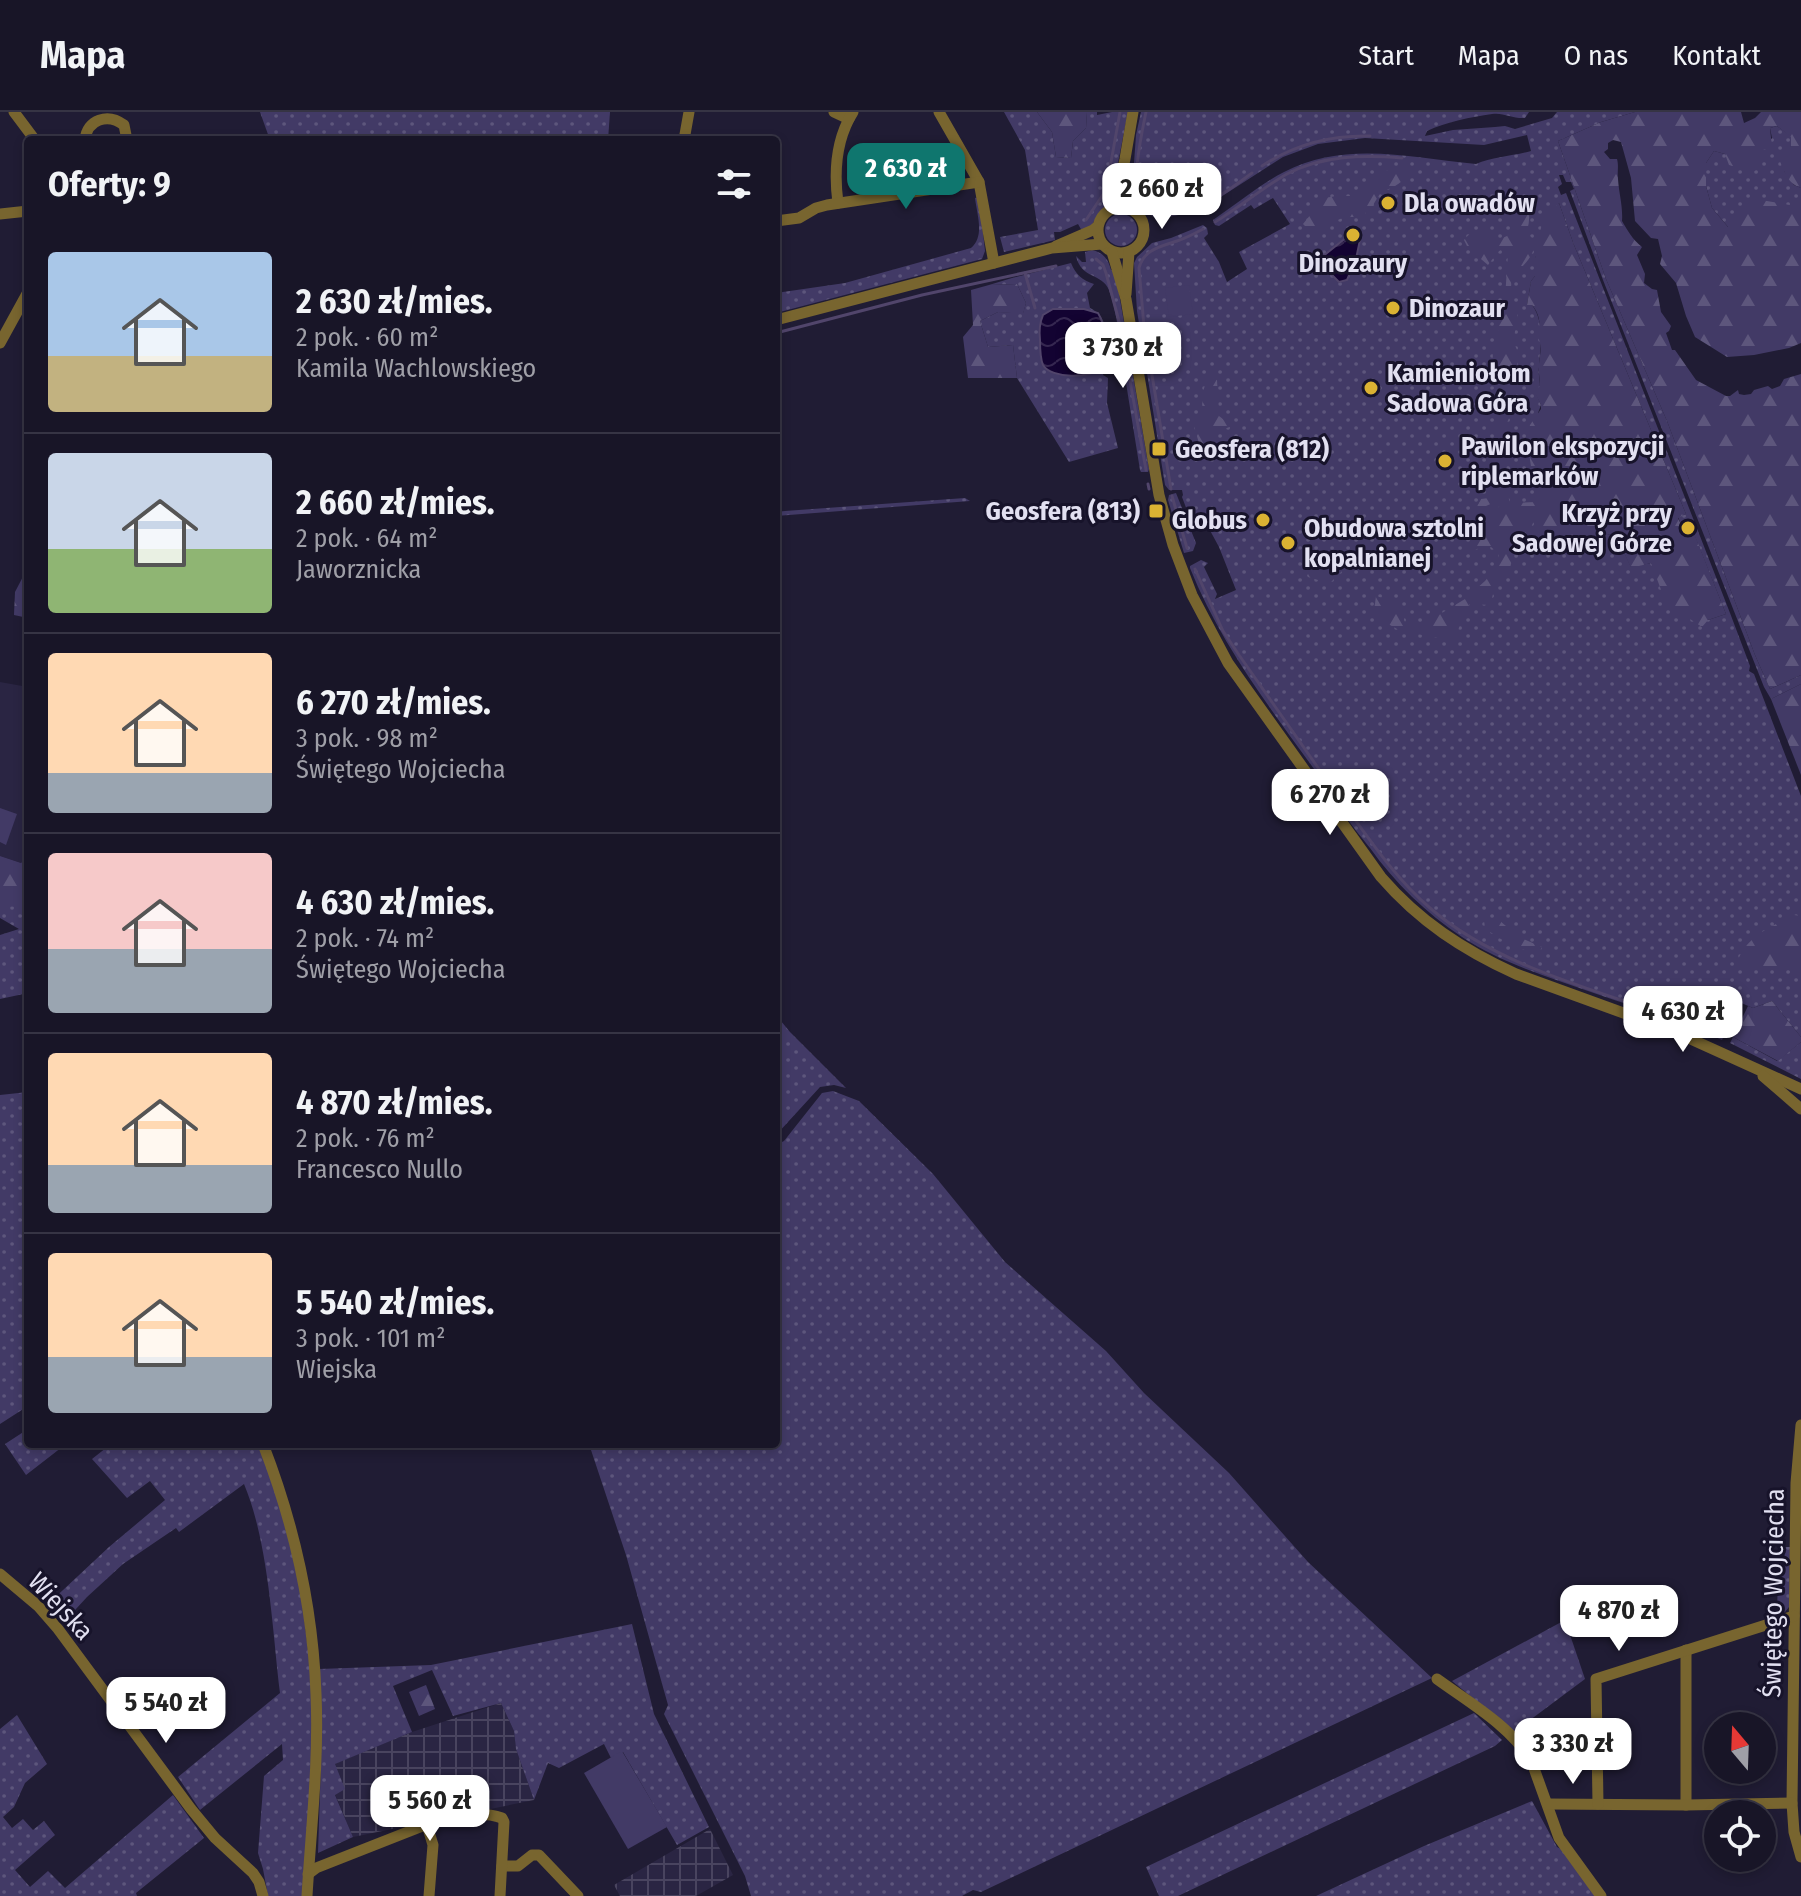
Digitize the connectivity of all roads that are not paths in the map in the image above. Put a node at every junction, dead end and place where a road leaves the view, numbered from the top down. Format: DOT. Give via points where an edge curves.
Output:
graph roads {
  1 [pos="14,112"];
  2 [pos="689,112"];
  3 [pos="834,112"];
  4 [pos="939,112"];
  5 [pos="1133,112"];
  6 [pos="110,115"];
  7 [pos="96,116"];
  8 [pos="851,116"];
  9 [pos="32,136"];
  10 [pos="86,136"];
  11 [pos="126,136"];
  12 [pos="685,136"];
  13 [pos="1125,159"];
  14 [pos="979,182"];
  15 [pos="838,203"];
  16 [pos="1112,209"];
  17 [pos="1130,209"];
  18 [pos="24,211"];
  19 [pos="0,214"];
  20 [pos="780,220"];
  21 [pos="1098,226"];
  22 [pos="1052,248"];
  23 [pos="1107,248"];
  24 [pos="1129,252"];
  25 [pos="994,263"];
  26 [pos="24,299"];
  27 [pos="1126,299"];
  28 [pos="780,319"];
  29 [pos="0,343"];
  30 [pos="1751,1066"];
  31 [pos="1801,1089"];
  32 [pos="1801,1109"];
  33 [pos="1801,1425"];
  34 [pos="1800,1445"];
  35 [pos="264,1448"];
  36 [pos="0,1574"];
  37 [pos="1794,1616"];
  38 [pos="1686,1650"];
  39 [pos="1437,1679"];
  40 [pos="1792,1803"];
  41 [pos="1548,1804"];
  42 [pos="1598,1804"];
  43 [pos="1686,1805"];
  44 [pos="427,1825"];
  45 [pos="1801,1857"];
  46 [pos="502,1866"];
  47 [pos="308,1874"];
  48 [pos="263,1896"];
  49 [pos="307,1896"];
  50 [pos="429,1896"];
  51 [pos="500,1896"];
  52 [pos="578,1896"];
  53 [pos="1601,1896"];
  1 -- 9 [label="street"];
  2 -- 12 [label="street"];
  3 -- 8 [label="street"];
  4 -- 14 [label="street"];
  5 -- 13 [label="street"];
  6 -- 7 [label="street"];
  6 -- 11 [label="street" via="124,125"];
  7 -- 10 [label="street"];
  8 -- 15 [label="street" via="839,149"];
  13 -- 16 [label="street"];
  13 -- 17 [label="street"];
  14 -- 15 [label="street"];
  14 -- 25 [label="street"];
  15 -- 20 [label="street"];
  16 -- 17 [label="street"];
  16 -- 21 [label="street"];
  17 -- 24 [label="street" via="1144,229 1141,242"];
  18 -- 19 [label="street"];
  21 -- 22 [label="street"];
  21 -- 23 [label="street"];
  22 -- 23 [label="street"];
  22 -- 25 [label="street"];
  23 -- 24 [label="street"];
  23 -- 27 [label="street"];
  24 -- 27 [label="street"];
  25 -- 28 [label="street"];
  26 -- 29 [label="street"];
  27 -- 30 [label="street" via="1159,495 1192,595 1228,663 1381,877 1436,929 1490,963"];
  30 -- 31 [label="street"];
  30 -- 32 [label="street"];
  33 -- 34 [label="street, Świętego Wojciecha"];
  34 -- 37 [label="street, Świętego Wojciecha"];
  35 -- 47 [label="street" via="298,1553 311,1626 317,1728"];
  36 -- 48 [label="street, Wiejska" via="55,1625 191,1809 253,1873"];
  37 -- 38 [label="street"];
  37 -- 40 [label="street, Świętego Wojciecha"];
  38 -- 42 [label="street" via="1596,1679"];
  38 -- 43 [label="street"];
  39 -- 41 [label="street" via="1510,1732 1531,1760"];
  40 -- 43 [label="street"];
  40 -- 45 [label="street, Świętego Wojciecha"];
  41 -- 42 [label="street"];
  41 -- 53 [label="street" via="1559,1838"];
  42 -- 43 [label="street"];
  44 -- 46 [label="street" via="458,1815 502,1818"];
  44 -- 47 [label="street"];
  44 -- 50 [label="street" via="433,1845"];
  46 -- 51 [label="street"];
  46 -- 52 [label="street" via="518,1866 539,1855"];
  47 -- 49 [label="street"];
}
